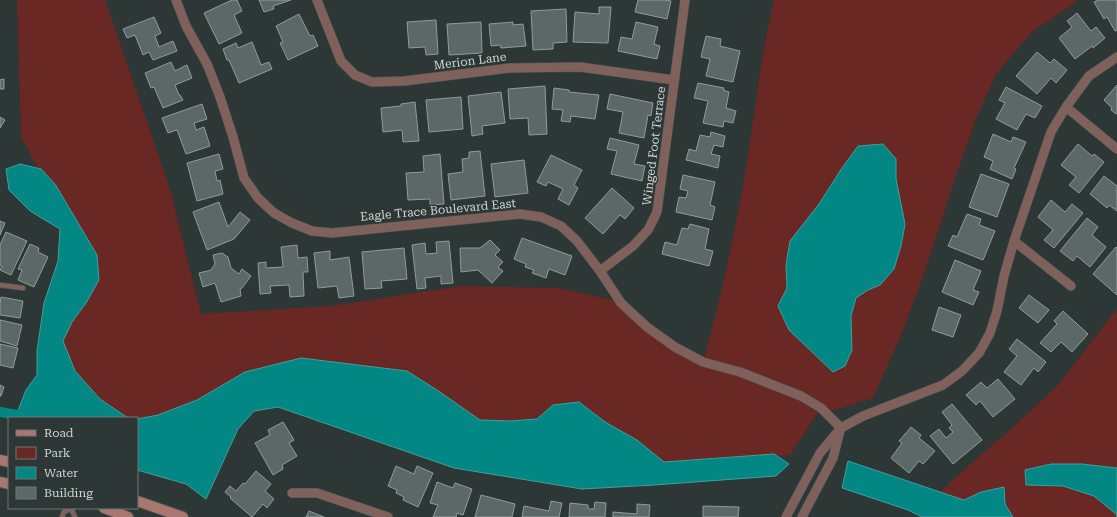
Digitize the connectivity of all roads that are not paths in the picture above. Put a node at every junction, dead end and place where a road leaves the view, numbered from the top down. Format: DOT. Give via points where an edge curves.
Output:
graph roads {
  1 [pos="176,0"];
  2 [pos="317,0"];
  3 [pos="685,0"];
  4 [pos="1117,57"];
  5 [pos="674,80"];
  6 [pos="1066,107"];
  7 [pos="1117,148"];
  8 [pos="1014,241"];
  9 [pos="600,271"];
  10 [pos="0,285"];
  11 [pos="1071,286"];
  12 [pos="23,288"];
  13 [pos="841,428"];
  14 [pos="292,493"];
  15 [pos="138,501"];
  16 [pos="69,509"];
  17 [pos="107,509"];
  18 [pos="62,517"];
  19 [pos="128,517"];
  20 [pos="183,517"];
  21 [pos="388,517"];
  22 [pos="786,517"];
  23 [pos="802,517"];
  1 -- 9 [label="street, Eagle Trace Boulevard East" via="220,97 244,178 258,198 274,213 312,231 332,233 520,214 541,216 561,226 577,241"];
  2 -- 5 [label="street, Merion Lane" via="341,61 355,76 372,82 404,81 510,68 580,67"];
  3 -- 5 [label="street, Winged Foot Terrace"];
  4 -- 6 [label="street" via="1090,76"];
  5 -- 9 [label="street, Winged Foot Terrace" via="658,212 648,230 633,246"];
  6 -- 7 [label="street"];
  6 -- 8 [label="street" via="1051,132"];
  8 -- 11 [label="street"];
  8 -- 13 [label="street" via="997,311 990,333 979,353 962,371 943,385 863,416"];
  9 -- 13 [label="street, Eagle Trace Boulevard East" via="621,303 647,327 676,347 703,362 740,372 801,396 821,408"];
  10 -- 12 [label="lane"];
  13 -- 22 [label="street" via="820,453"];
  13 -- 23 [label="street" via="833,458"];
  14 -- 21 [label="street" via="317,493"];
  15 -- 20 [label="main road"];
  16 -- 18 [label="lane"];
  17 -- 19 [label="main road"];
}
